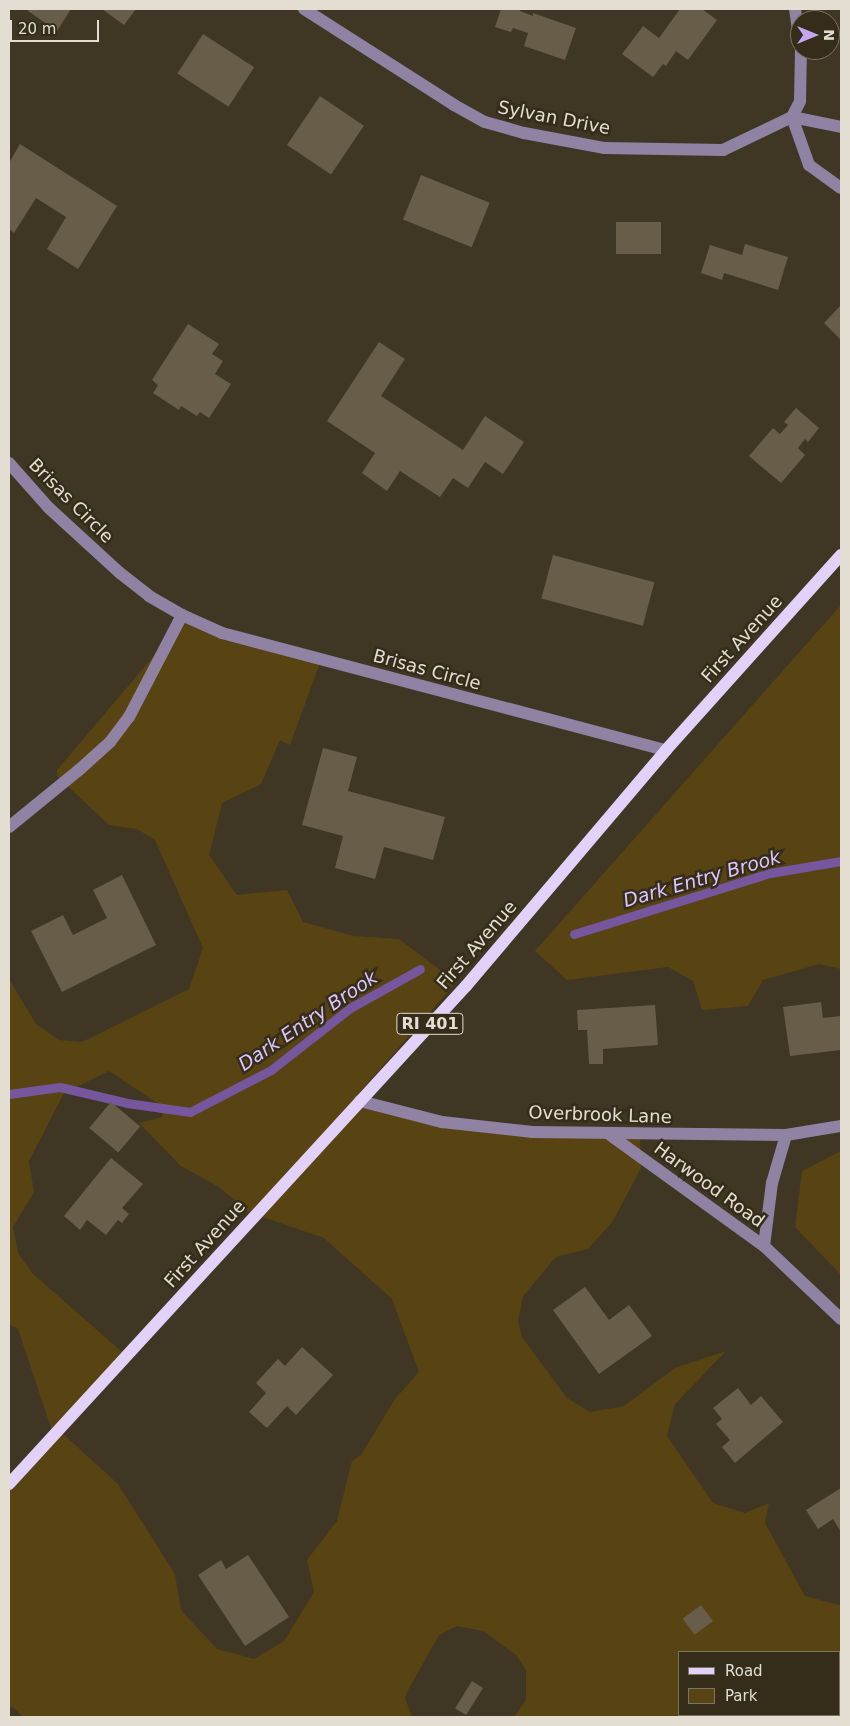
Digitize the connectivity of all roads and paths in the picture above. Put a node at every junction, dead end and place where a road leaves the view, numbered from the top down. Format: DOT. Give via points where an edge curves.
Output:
graph roads {
  1 [pos="304,9"];
  2 [pos="801,60"];
  3 [pos="792,117"];
  4 [pos="841,127"];
  5 [pos="841,188"];
  6 [pos="9,463"];
  7 [pos="841,555"];
  8 [pos="182,615"];
  9 [pos="666,750"];
  10 [pos="9,827"];
  11 [pos="360,1101"];
  12 [pos="841,1126"];
  13 [pos="610,1135"];
  14 [pos="786,1135"];
  15 [pos="764,1246"];
  16 [pos="841,1320"];
  17 [pos="9,1484"];
  1 -- 3 [label="street, Sylvan Drive" via="454,105 485,122 524,133 604,148 723,150"];
  2 -- 3 [label="street" via="800,101"];
  3 -- 4 [label="street"];
  3 -- 5 [label="street" via="809,165"];
  6 -- 8 [label="street, Brisas Circle" via="49,508 120,573 149,596"];
  7 -- 9 [label="main road, First Avenue / RI 401"];
  8 -- 9 [label="street, Brisas Circle" via="253,643"];
  8 -- 10 [label="street" via="129,717 110,742"];
  9 -- 11 [label="main road, First Avenue / RI 401" via="466,986"];
  11 -- 13 [label="street, Overbrook Lane" via="442,1122 532,1132"];
  11 -- 17 [label="main road, First Avenue / RI 401"];
  12 -- 14 [label="street, Overbrook Lane"];
  13 -- 14 [label="street, Overbrook Lane"];
  13 -- 15 [label="street, Harwood Road"];
  14 -- 15 [label="street, Harwood Road" via="772,1183"];
  15 -- 16 [label="street, Harwood Road"];
}
